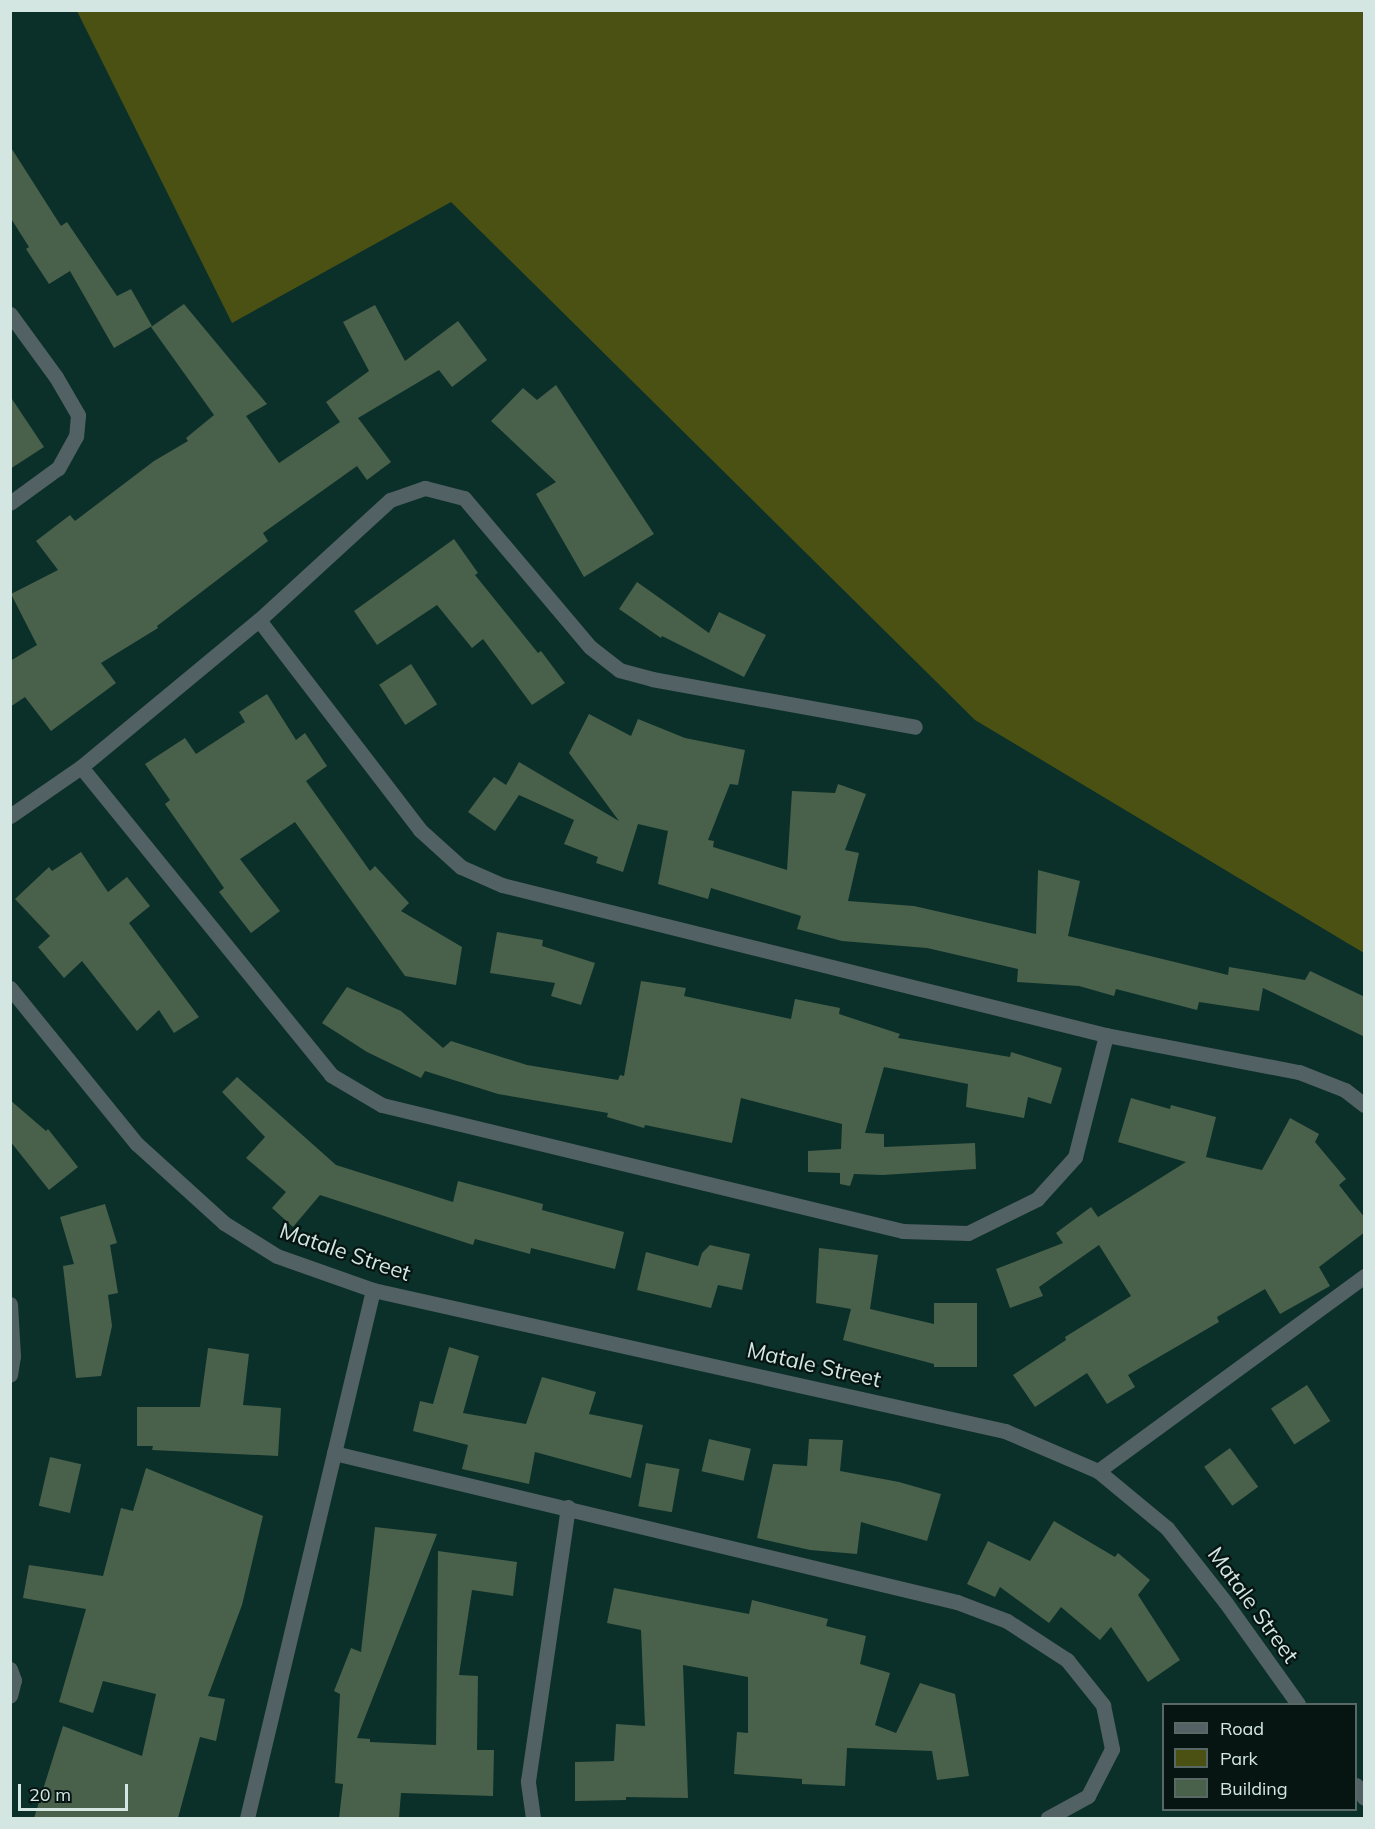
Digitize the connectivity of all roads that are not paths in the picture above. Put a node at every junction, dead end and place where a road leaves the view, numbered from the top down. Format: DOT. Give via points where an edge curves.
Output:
graph roads {
  1 [pos="10,314"];
  2 [pos="10,503"];
  3 [pos="259,620"];
  4 [pos="915,727"];
  5 [pos="81,767"];
  6 [pos="10,816"];
  7 [pos="10,988"];
  8 [pos="1106,1035"];
  9 [pos="1365,1105"];
  10 [pos="1365,1276"];
  11 [pos="373,1290"];
  12 [pos="10,1304"];
  13 [pos="10,1375"];
  14 [pos="334,1453"];
  15 [pos="1098,1471"];
  16 [pos="568,1507"];
  17 [pos="10,1670"];
  18 [pos="10,1696"];
  19 [pos="1297,1703"];
  20 [pos="247,1818"];
  21 [pos="533,1818"];
  22 [pos="1048,1818"];
  1 -- 2 [label="street" via="78,415 76,436 58,468"];
  3 -- 4 [label="street" via="390,500 424,488 464,498 590,647 619,670"];
  3 -- 5 [label="street"];
  3 -- 8 [label="street" via="420,830 461,867 502,885"];
  5 -- 6 [label="street"];
  5 -- 8 [label="street" via="331,1075 382,1105 903,1231 968,1233 1037,1199 1076,1157"];
  7 -- 11 [label="street, Matale Street" via="136,1144 224,1223 277,1256"];
  8 -- 9 [label="street" via="1299,1072 1345,1090"];
  10 -- 15 [label="street"];
  11 -- 14 [label="street"];
  11 -- 15 [label="street, Matale Street" via="1005,1431"];
  12 -- 13 [label="street"];
  14 -- 16 [label="street"];
  14 -- 20 [label="street"];
  15 -- 19 [label="street, Matale Street" via="1167,1528"];
  16 -- 21 [label="street" via="528,1781"];
  16 -- 22 [label="street" via="957,1602 1007,1621 1067,1660 1103,1705 1112,1749 1088,1796"];
  17 -- 18 [label="street" via="14,1680"];
}
